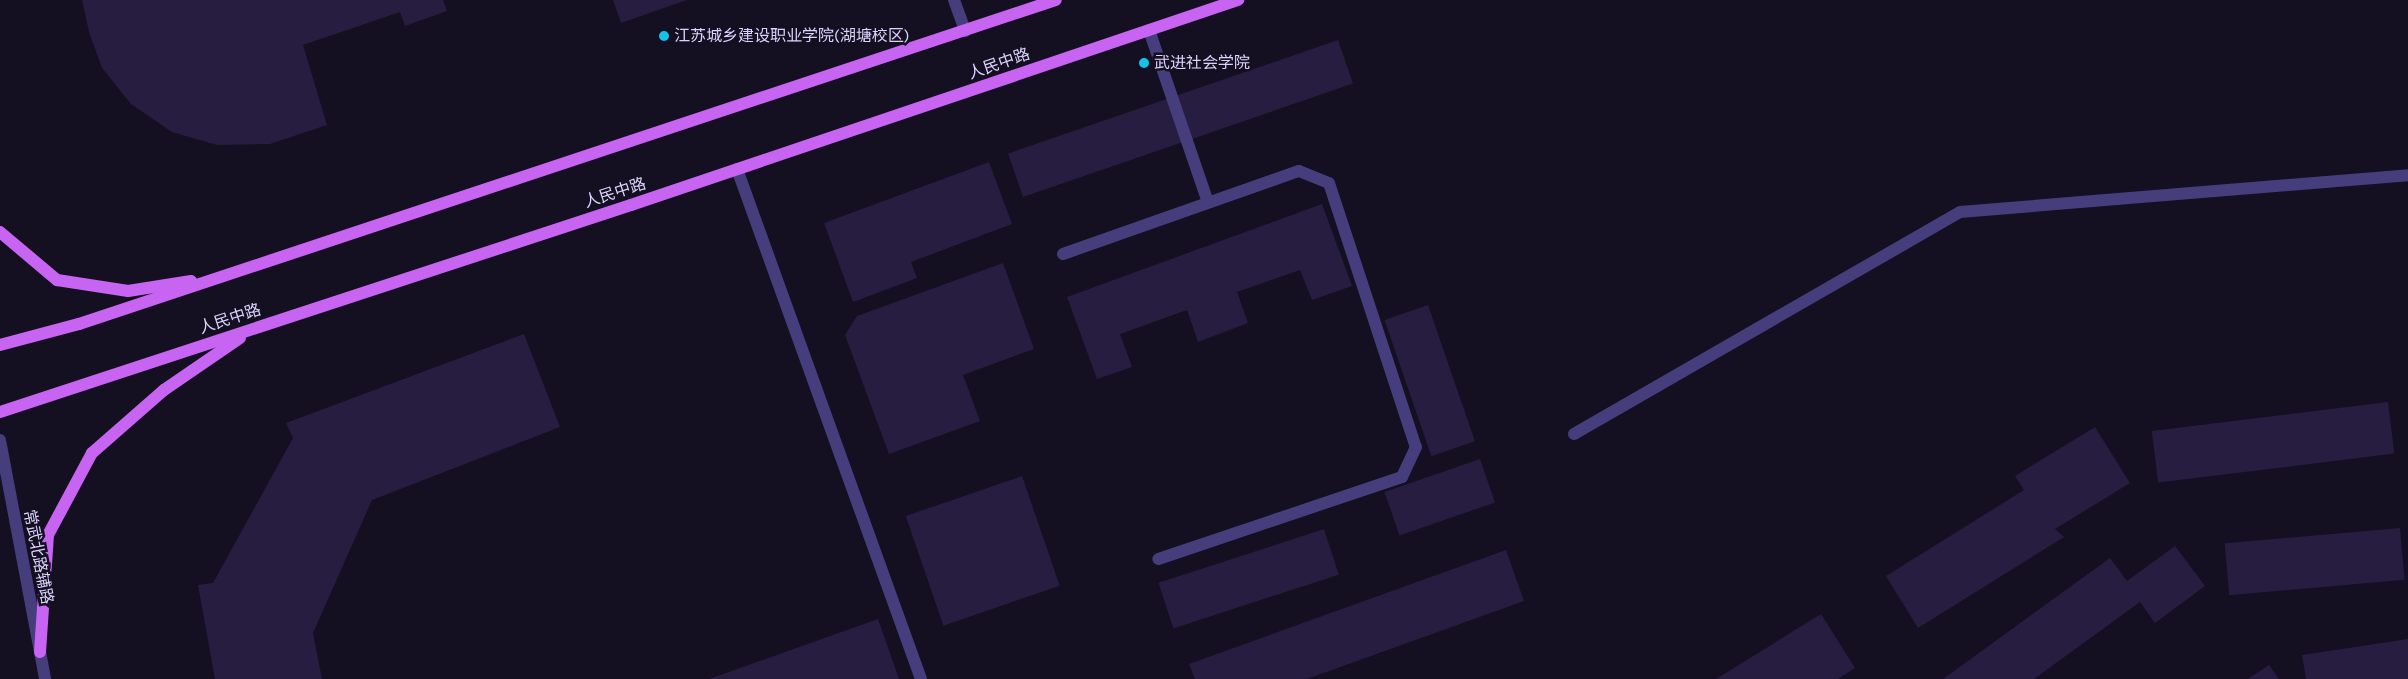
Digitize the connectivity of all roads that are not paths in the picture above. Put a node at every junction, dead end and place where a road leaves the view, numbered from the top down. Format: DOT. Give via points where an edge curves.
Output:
graph roads {
  1 [pos="954,0"];
  2 [pos="1056,0"];
  3 [pos="1238,0"];
  4 [pos="1149,30"];
  5 [pos="965,31"];
  6 [pos="736,169"];
  7 [pos="2408,175"];
  8 [pos="1208,202"];
  9 [pos="0,232"];
  10 [pos="1063,254"];
  11 [pos="233,273"];
  12 [pos="252,329"];
  13 [pos="0,345"];
  14 [pos="0,412"];
  15 [pos="1574,434"];
  16 [pos="0,440"];
  17 [pos="1158,559"];
  18 [pos="40,652"];
  19 [pos="45,679"];
  20 [pos="921,679"];
  1 -- 5 [label="street"];
  2 -- 5 [label="main road"];
  3 -- 4 [label="main road, 人民中路"];
  4 -- 6 [label="main road, 人民中路"];
  4 -- 8 [label="street"];
  5 -- 11 [label="main road"];
  6 -- 12 [label="main road, 人民中路"];
  6 -- 20 [label="street"];
  7 -- 15 [label="street" via="1960,212"];
  8 -- 10 [label="street"];
  8 -- 17 [label="street" via="1299,171 1329,183 1416,447 1402,477"];
  9 -- 11 [label="main road" via="57,280 128,291"];
  11 -- 13 [label="main road" via="79,324"];
  12 -- 14 [label="main road, 人民中路"];
  12 -- 18 [label="main road" via="164,390 92,453 48,535"];
  16 -- 18 [label="street, 常武北路辅路"];
  18 -- 19 [label="street, 常武北路辅路"];
}
